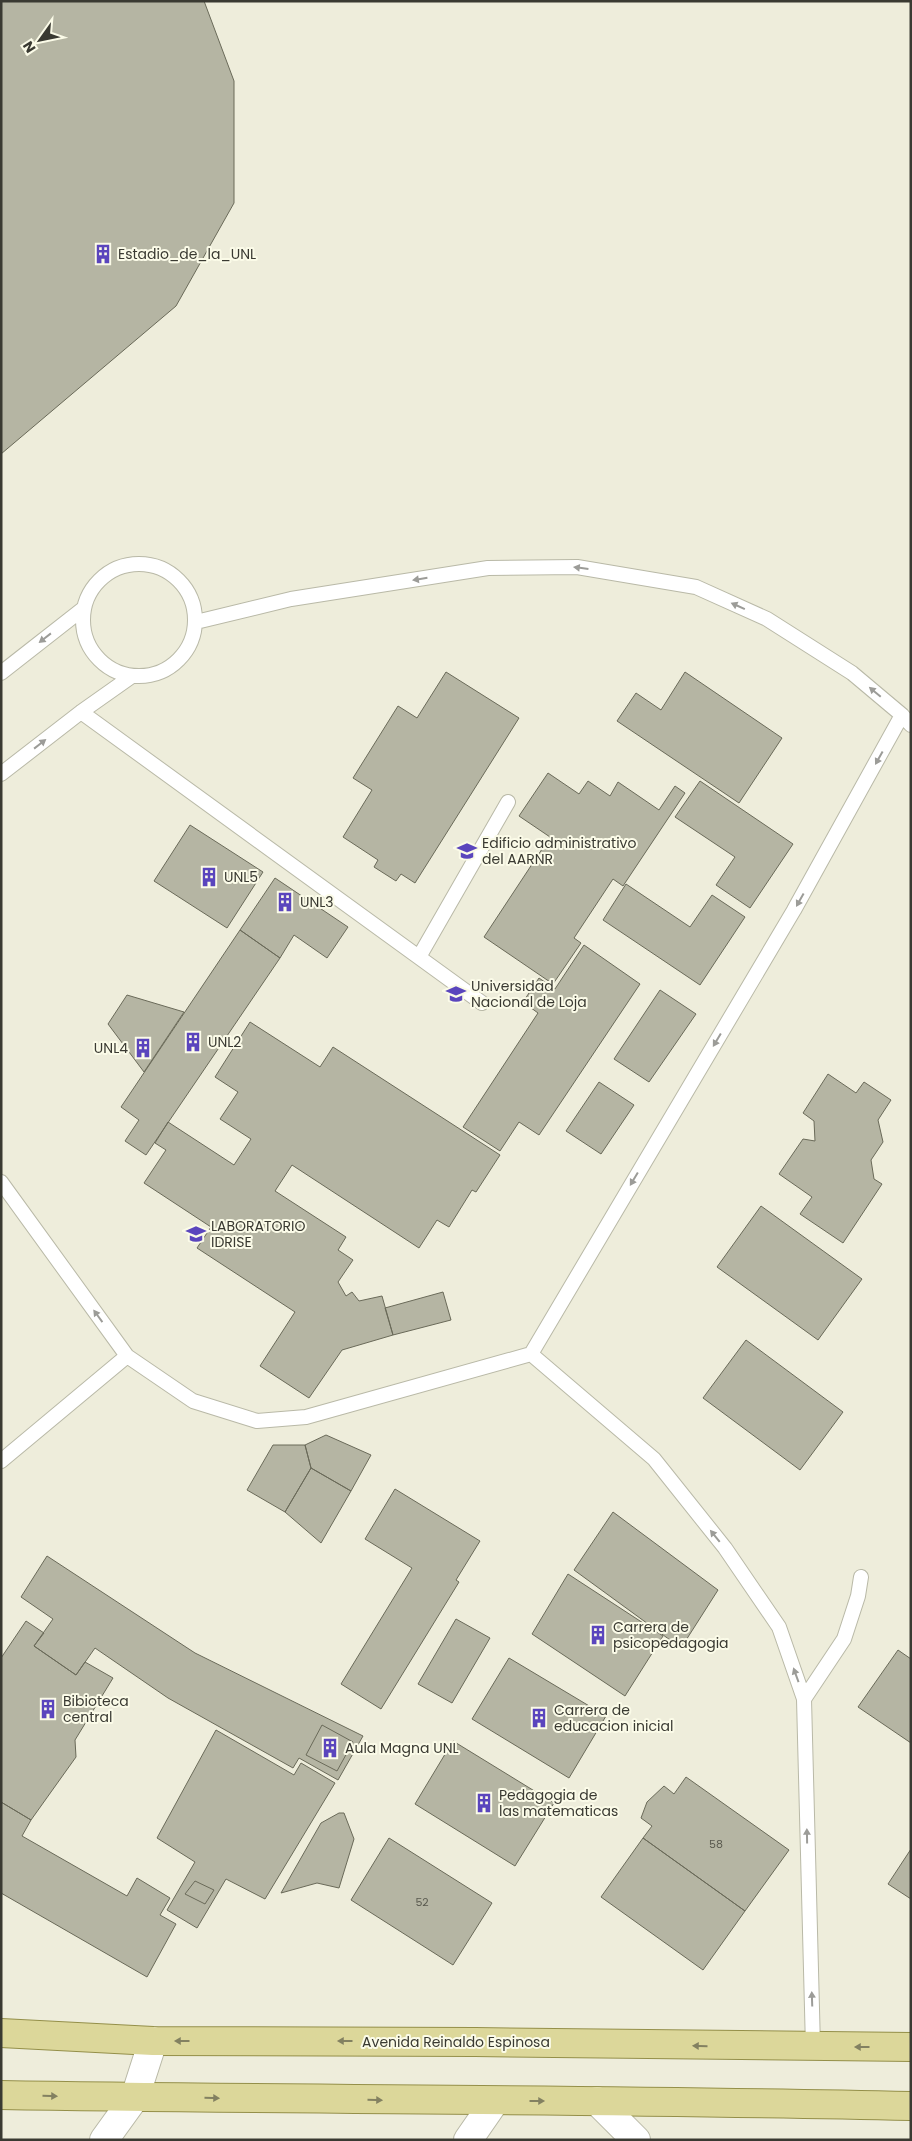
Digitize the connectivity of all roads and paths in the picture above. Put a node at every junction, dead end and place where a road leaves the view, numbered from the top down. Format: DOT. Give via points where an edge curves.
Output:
graph roads {
  1 [pos="84,608"];
  2 [pos="196,622"];
  3 [pos="1,673"];
  4 [pos="132,676"];
  5 [pos="81,712"];
  6 [pos="907,720"];
  7 [pos="1,774"];
  8 [pos="508,802"];
  9 [pos="419,957"];
  10 [pos="482,1003"];
  11 [pos="1,1182"];
  12 [pos="531,1354"];
  13 [pos="127,1356"];
  14 [pos="1,1461"];
  15 [pos="861,1577"];
  16 [pos="804,1699"];
  17 [pos="1,2033"];
  18 [pos="153,2041"];
  19 [pos="911,2047"];
  20 [pos="813,2048"];
  21 [pos="1,2095"];
  22 [pos="135,2097"];
  23 [pos="495,2101"];
  24 [pos="597,2101"];
  25 [pos="911,2106"];
  26 [pos="104,2140"];
  27 [pos="468,2140"];
  28 [pos="636,2140"];
  1 -- 2 [label="lane" via="90,591 102,576 118,566 136,562 155,565 172,573 186,586 194,604"];
  1 -- 3 [label="lane, one-way"];
  1 -- 4 [label="lane" via="83,624 93,653 117,672"];
  2 -- 4 [label="lane" via="193,640 183,657 169,668 151,675"];
  6 -- 2 [label="lane, one-way" via="852,673 767,619 696,587 577,567 488,568 291,599"];
  4 -- 5 [label="lane"];
  7 -- 5 [label="lane, one-way"];
  5 -- 9 [label="lane"];
  6 -- 12 [label="lane, one-way"];
  8 -- 9 [label="lane"];
  9 -- 10 [label="lane"];
  13 -- 11 [label="lane, one-way"];
  12 -- 13 [label="lane" via="306,1417 257,1421 193,1401"];
  16 -- 12 [label="lane, one-way" via="779,1627 725,1548 654,1459"];
  13 -- 14 [label="lane"];
  15 -- 16 [label="lane" via="844,1639"];
  20 -- 16 [label="lane, one-way"];
  17 -- 18 [label="main road, Avenida Reinaldo Espinosa"];
  20 -- 18 [label="main road, Avenida Reinaldo Espinosa, one-way"];
  18 -- 22 [label="street"];
  19 -- 20 [label="main road, Avenida Reinaldo Espinosa, one-way"];
  21 -- 22 [label="main road, one-way"];
  22 -- 23 [label="main road, one-way"];
  22 -- 26 [label="street"];
  23 -- 24 [label="main road, one-way"];
  23 -- 27 [label="street"];
  24 -- 25 [label="main road"];
  24 -- 28 [label="street"];
}
